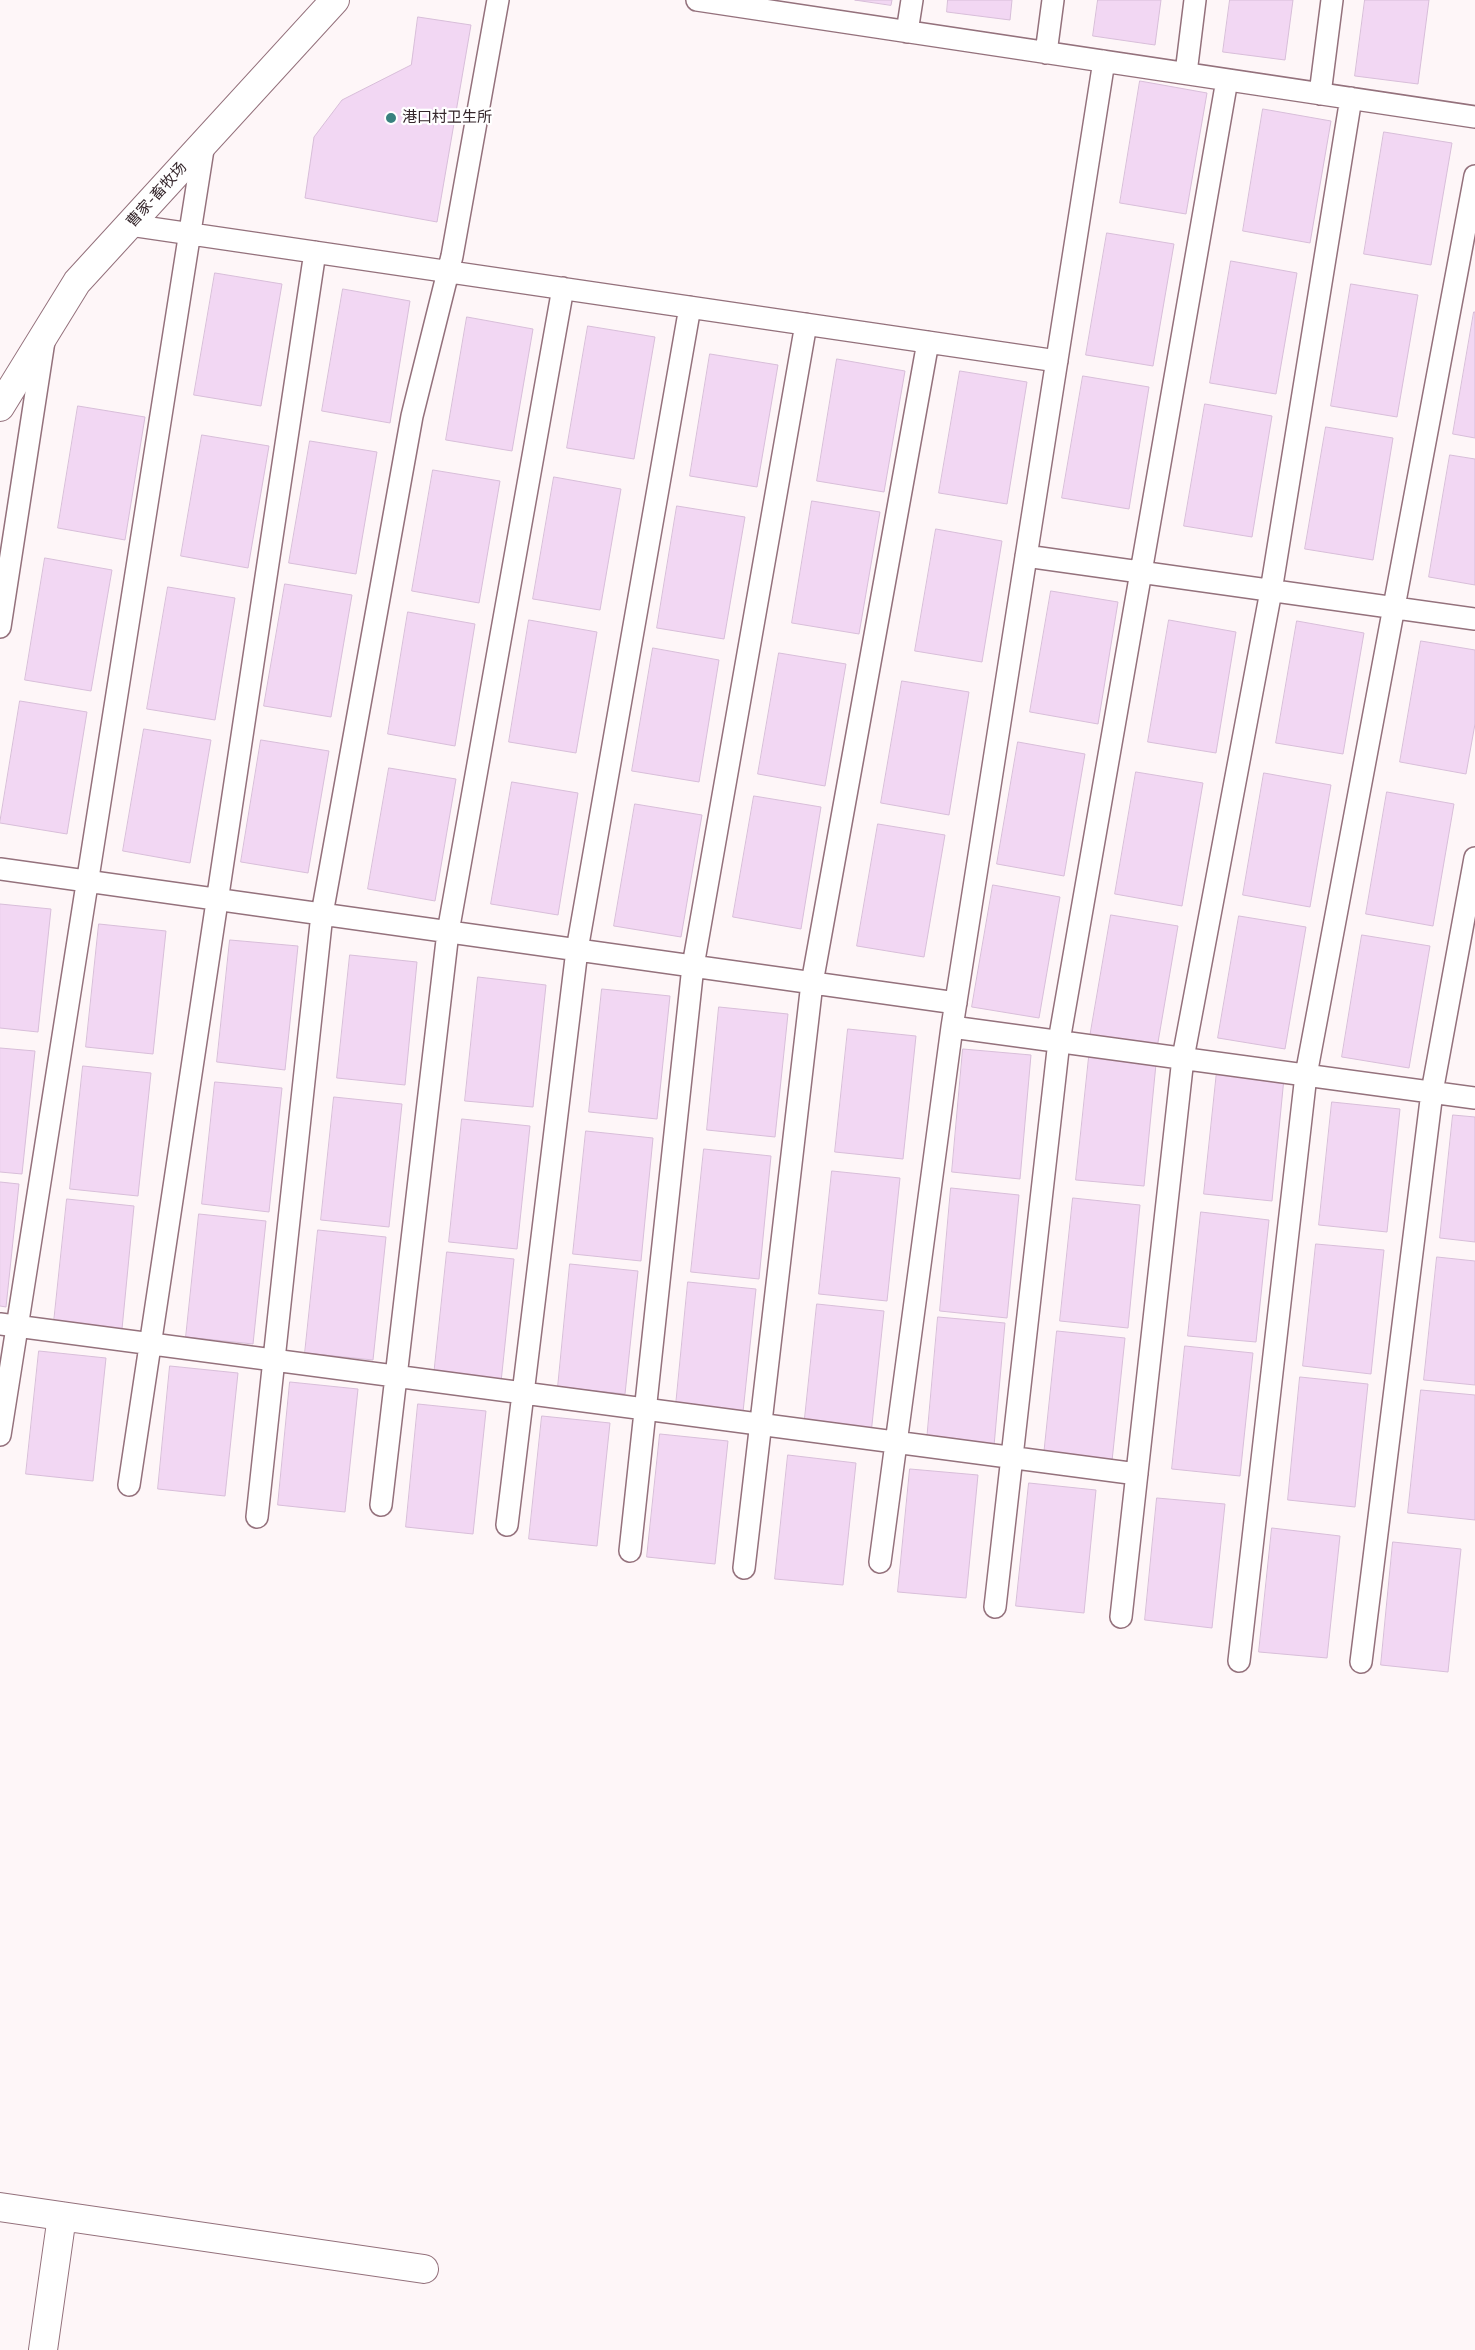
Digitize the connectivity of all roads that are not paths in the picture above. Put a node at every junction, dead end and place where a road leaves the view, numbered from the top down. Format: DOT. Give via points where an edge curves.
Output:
graph roads {
  1 [pos="335,0"];
  2 [pos="498,0"];
  3 [pos="697,0"];
  4 [pos="912,0"];
  5 [pos="1053,0"];
  6 [pos="1195,0"];
  7 [pos="1332,0"];
  8 [pos="788,7"];
  9 [pos="906,32"];
  10 [pos="1046,53"];
  11 [pos="1104,61"];
  12 [pos="1186,74"];
  13 [pos="1228,80"];
  14 [pos="1320,94"];
  15 [pos="1351,98"];
  16 [pos="1475,117"];
  17 [pos="204,143"];
  18 [pos="1475,176"];
  19 [pos="130,225"];
  20 [pos="190,234"];
  21 [pos="315,252"];
  22 [pos="448,271"];
  23 [pos="562,288"];
  24 [pos="690,307"];
  25 [pos="806,324"];
  26 [pos="44,335"];
  27 [pos="928,342"];
  28 [pos="1057,361"];
  29 [pos="0,407"];
  30 [pos="1026,556"];
  31 [pos="1140,572"];
  32 [pos="1271,591"];
  33 [pos="1395,608"];
  34 [pos="1475,619"];
  35 [pos="0,627"];
  36 [pos="1475,858"];
  37 [pos="0,869"];
  38 [pos="88,881"];
  39 [pos="218,900"];
  40 [pos="322,914"];
  41 [pos="448,932"];
  42 [pos="577,950"];
  43 [pos="694,966"];
  44 [pos="812,983"];
  45 [pos="956,1003"];
  46 [pos="952,1027"];
  47 [pos="1059,1041"];
  48 [pos="1183,1058"];
  49 [pos="1306,1075"];
  50 [pos="1432,1092"];
  51 [pos="1475,1098"];
  52 [pos="8,1325"];
  53 [pos="151,1343"];
  54 [pos="274,1360"];
  55 [pos="396,1376"];
  56 [pos="523,1392"];
  57 [pos="645,1408"];
  58 [pos="761,1424"];
  59 [pos="0,1435"];
  60 [pos="897,1442"];
  61 [pos="1012,1457"];
  62 [pos="1137,1474"];
  63 [pos="130,1485"];
  64 [pos="381,1505"];
  65 [pos="257,1518"];
  66 [pos="507,1525"];
  67 [pos="630,1552"];
  68 [pos="880,1562"];
  69 [pos="744,1568"];
  70 [pos="994,1607"];
  71 [pos="1121,1617"];
  72 [pos="1239,1661"];
  73 [pos="1361,1662"];
  74 [pos="0,2207"];
  75 [pos="62,2216"];
  76 [pos="424,2269"];
  77 [pos="43,2350"];
  1 -- 17 [label="street, 曹家-畜牧场"];
  2 -- 22 [label="lane"];
  3 -- 8 [label="lane"];
  4 -- 9 [label="lane"];
  5 -- 10 [label="lane"];
  6 -- 12 [label="lane"];
  7 -- 14 [label="lane"];
  8 -- 9 [label="lane"];
  9 -- 10 [label="lane"];
  10 -- 11 [label="lane"];
  11 -- 12 [label="lane"];
  11 -- 28 [label="lane"];
  12 -- 13 [label="lane"];
  13 -- 14 [label="lane"];
  13 -- 31 [label="lane"];
  14 -- 15 [label="lane"];
  15 -- 16 [label="lane"];
  15 -- 32 [label="lane"];
  17 -- 19 [label="street, 曹家-畜牧场"];
  17 -- 20 [label="lane"];
  18 -- 33 [label="lane"];
  19 -- 20 [label="lane"];
  19 -- 26 [label="street, 曹家-畜牧场" via="77,282"];
  20 -- 21 [label="lane"];
  20 -- 38 [label="lane"];
  21 -- 22 [label="lane"];
  21 -- 39 [label="lane"];
  22 -- 23 [label="lane"];
  22 -- 40 [label="lane" via="412,416"];
  23 -- 24 [label="lane"];
  23 -- 41 [label="lane"];
  24 -- 25 [label="lane"];
  24 -- 42 [label="lane"];
  25 -- 27 [label="lane"];
  25 -- 43 [label="lane"];
  26 -- 29 [label="street, 曹家-畜牧场"];
  26 -- 35 [label="lane"];
  27 -- 28 [label="lane"];
  27 -- 44 [label="lane"];
  28 -- 30 [label="lane"];
  30 -- 31 [label="lane"];
  30 -- 45 [label="lane"];
  31 -- 32 [label="lane"];
  31 -- 47 [label="lane"];
  32 -- 33 [label="lane"];
  32 -- 48 [label="lane"];
  33 -- 34 [label="lane"];
  33 -- 49 [label="lane"];
  36 -- 50 [label="lane"];
  37 -- 38 [label="lane"];
  38 -- 39 [label="lane"];
  38 -- 52 [label="lane"];
  39 -- 40 [label="lane"];
  39 -- 53 [label="lane"];
  40 -- 41 [label="lane"];
  40 -- 54 [label="lane"];
  41 -- 42 [label="lane"];
  41 -- 55 [label="lane"];
  42 -- 43 [label="lane"];
  42 -- 56 [label="lane"];
  43 -- 44 [label="lane"];
  43 -- 57 [label="lane"];
  44 -- 45 [label="lane"];
  44 -- 58 [label="lane"];
  45 -- 46 [label="lane"];
  46 -- 47 [label="lane"];
  46 -- 60 [label="lane"];
  47 -- 48 [label="lane"];
  47 -- 61 [label="lane"];
  48 -- 49 [label="lane"];
  48 -- 62 [label="lane"];
  49 -- 50 [label="lane"];
  49 -- 72 [label="lane"];
  50 -- 51 [label="lane"];
  50 -- 73 [label="lane"];
  52 -- 53 [label="lane"];
  52 -- 59 [label="lane"];
  53 -- 54 [label="lane"];
  53 -- 63 [label="lane"];
  54 -- 55 [label="lane"];
  54 -- 65 [label="lane"];
  55 -- 56 [label="lane"];
  55 -- 64 [label="lane"];
  56 -- 57 [label="lane"];
  56 -- 66 [label="lane"];
  57 -- 58 [label="lane"];
  57 -- 67 [label="lane"];
  58 -- 60 [label="lane"];
  58 -- 69 [label="lane"];
  60 -- 61 [label="lane"];
  60 -- 68 [label="lane"];
  61 -- 62 [label="lane"];
  61 -- 70 [label="lane"];
  62 -- 71 [label="lane"];
  74 -- 75 [label="street"];
  75 -- 76 [label="street"];
  75 -- 77 [label="street"];
}
